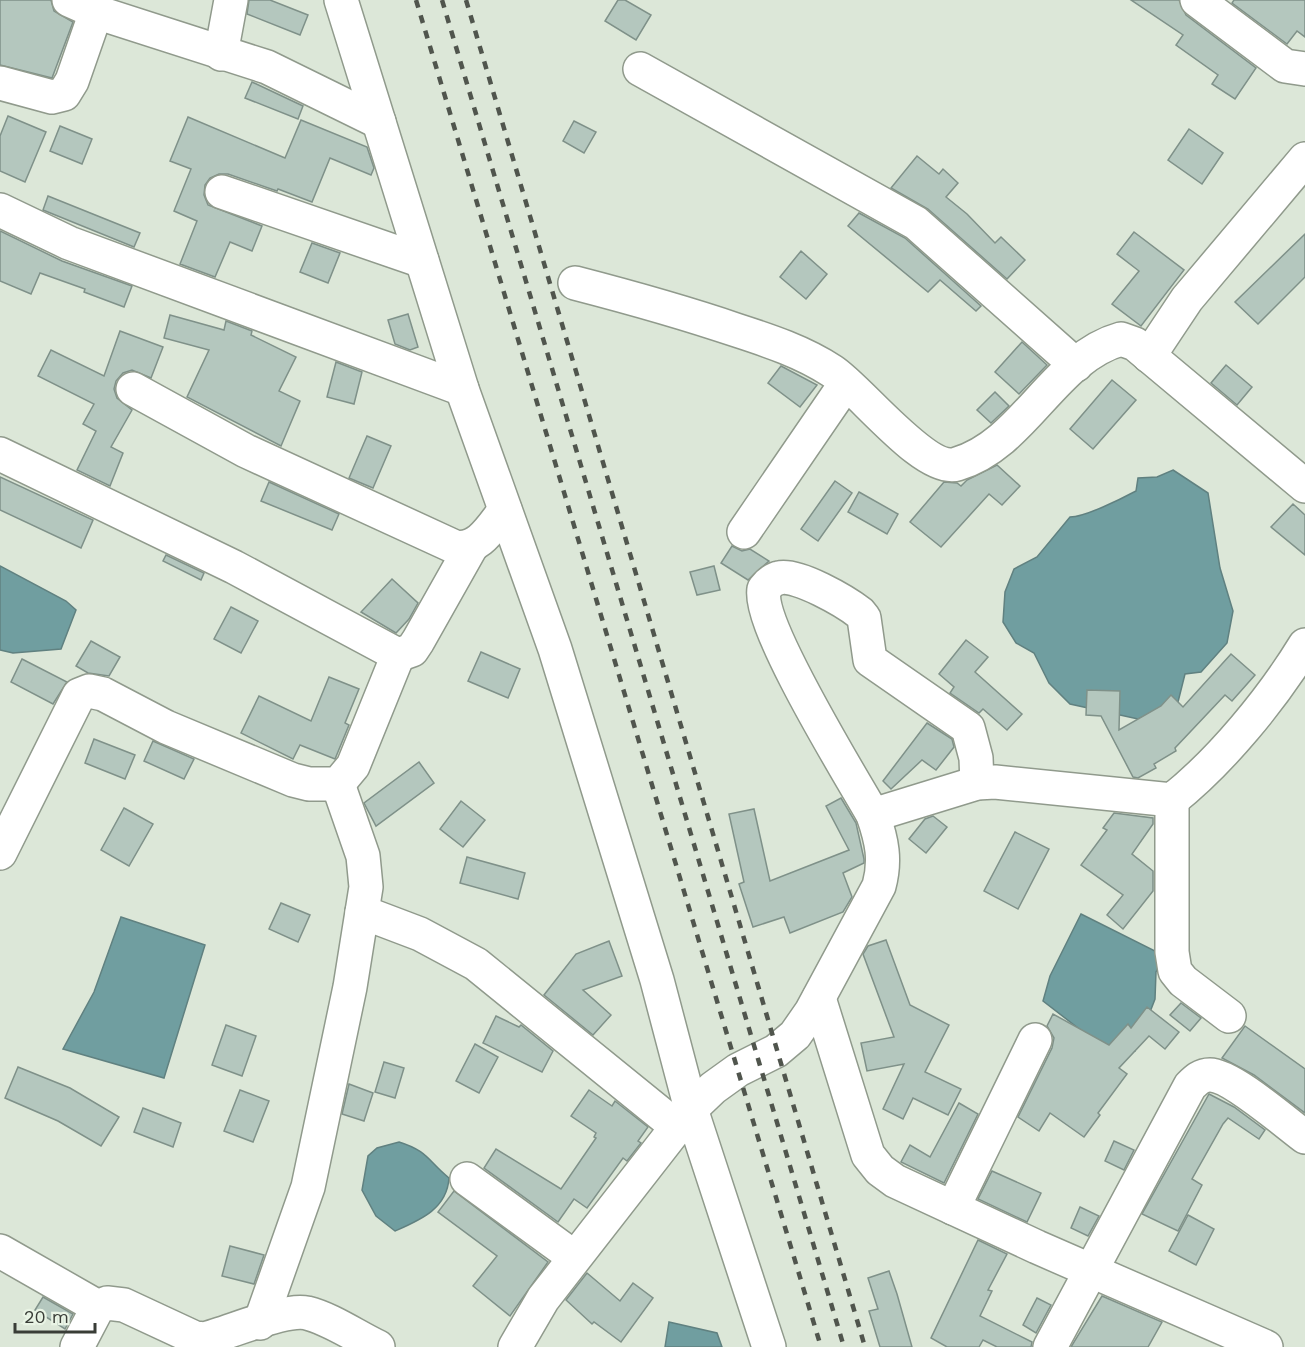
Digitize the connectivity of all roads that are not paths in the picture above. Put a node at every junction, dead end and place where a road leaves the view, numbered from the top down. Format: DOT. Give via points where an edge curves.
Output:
graph roads {
  1 [pos="231,0"];
  2 [pos="341,0"];
  3 [pos="1197,0"];
  4 [pos="86,5"];
  5 [pos="1305,46"];
  6 [pos="221,54"];
  7 [pos="640,69"];
  8 [pos="1305,69"];
  9 [pos="0,83"];
  10 [pos="379,122"];
  11 [pos="1305,159"];
  12 [pos="222,192"];
  13 [pos="0,210"];
  14 [pos="422,261"];
  15 [pos="575,283"];
  16 [pos="1149,356"];
  17 [pos="1076,365"];
  18 [pos="846,383"];
  19 [pos="133,389"];
  20 [pos="462,389"];
  21 [pos="0,454"];
  22 [pos="1305,486"];
  23 [pos="505,510"];
  24 [pos="744,532"];
  25 [pos="471,547"];
  26 [pos="1305,645"];
  27 [pos="398,655"];
  28 [pos="977,783"];
  29 [pos="338,784"];
  30 [pos="1172,800"];
  31 [pos="873,815"];
  32 [pos="0,853"];
  33 [pos="362,912"];
  34 [pos="819,998"];
  35 [pos="1229,1016"];
  36 [pos="1035,1040"];
  37 [pos="684,1118"];
  38 [pos="1305,1137"];
  39 [pos="467,1179"];
  40 [pos="953,1208"];
  41 [pos="0,1251"];
  42 [pos="574,1257"];
  43 [pos="1091,1271"];
  44 [pos="98,1307"];
  45 [pos="260,1323"];
  46 [pos="210,1343"];
  47 [pos="77,1347"];
  48 [pos="378,1347"];
  49 [pos="514,1347"];
  50 [pos="769,1347"];
  51 [pos="1050,1347"];
  52 [pos="1266,1347"];
  1 -- 6 [label="street"];
  2 -- 10 [label="street"];
  3 -- 8 [label="street" via="1285,66"];
  4 -- 6 [label="street"];
  4 -- 9 [label="street" via="72,81 64,94 52,97"];
  5 -- 8 [label="street" via="1300,56"];
  6 -- 10 [label="street" via="267,67"];
  7 -- 17 [label="street" via="916,222"];
  10 -- 14 [label="street"];
  11 -- 16 [label="street" via="1186,299"];
  12 -- 14 [label="street"];
  13 -- 20 [label="street" via="103,256"];
  14 -- 20 [label="street"];
  15 -- 18 [label="street" via="778,344 834,372"];
  16 -- 17 [label="street" via="1121,339 1094,351"];
  16 -- 22 [label="street"];
  17 -- 18 [label="street" via="999,440 980,453 946,466 927,456"];
  18 -- 24 [label="street"];
  19 -- 25 [label="street" via="273,464 455,548"];
  20 -- 23 [label="street"];
  21 -- 27 [label="street" via="234,567"];
  23 -- 25 [label="street"];
  23 -- 37 [label="street" via="555,649 657,980"];
  25 -- 27 [label="street" via="412,650"];
  26 -- 30 [label="street" via="1238,734"];
  27 -- 29 [label="street" via="352,766"];
  28 -- 30 [label="street"];
  28 -- 31 [label="street"];
  28 -- 31 [label="street" via="976,758 968,728 870,660 860,613 814,587 778,578 764,589 764,608 795,676"];
  29 -- 32 [label="street" via="293,780 166,728 103,694 89,692 76,700"];
  29 -- 33 [label="street" via="363,856 366,887"];
  30 -- 35 [label="street" via="1175,971"];
  31 -- 34 [label="street" via="885,865 879,886"];
  33 -- 37 [label="street" via="420,934 476,964"];
  33 -- 45 [label="street" via="308,1187"];
  34 -- 37 [label="street" via="795,1035 776,1051 713,1088"];
  34 -- 40 [label="street" via="873,1163 895,1180"];
  36 -- 40 [label="street"];
  37 -- 42 [label="street"];
  37 -- 50 [label="street"];
  38 -- 43 [label="street" via="1234,1084 1211,1075 1197,1079"];
  39 -- 42 [label="street"];
  40 -- 43 [label="street"];
  41 -- 44 [label="street"];
  42 -- 49 [label="street"];
  43 -- 51 [label="street"];
  43 -- 52 [label="street"];
  44 -- 46 [label="street" via="107,1303 124,1305"];
  44 -- 47 [label="street"];
  45 -- 46 [label="street"];
  45 -- 48 [label="street" via="290,1313 306,1313"];
}
